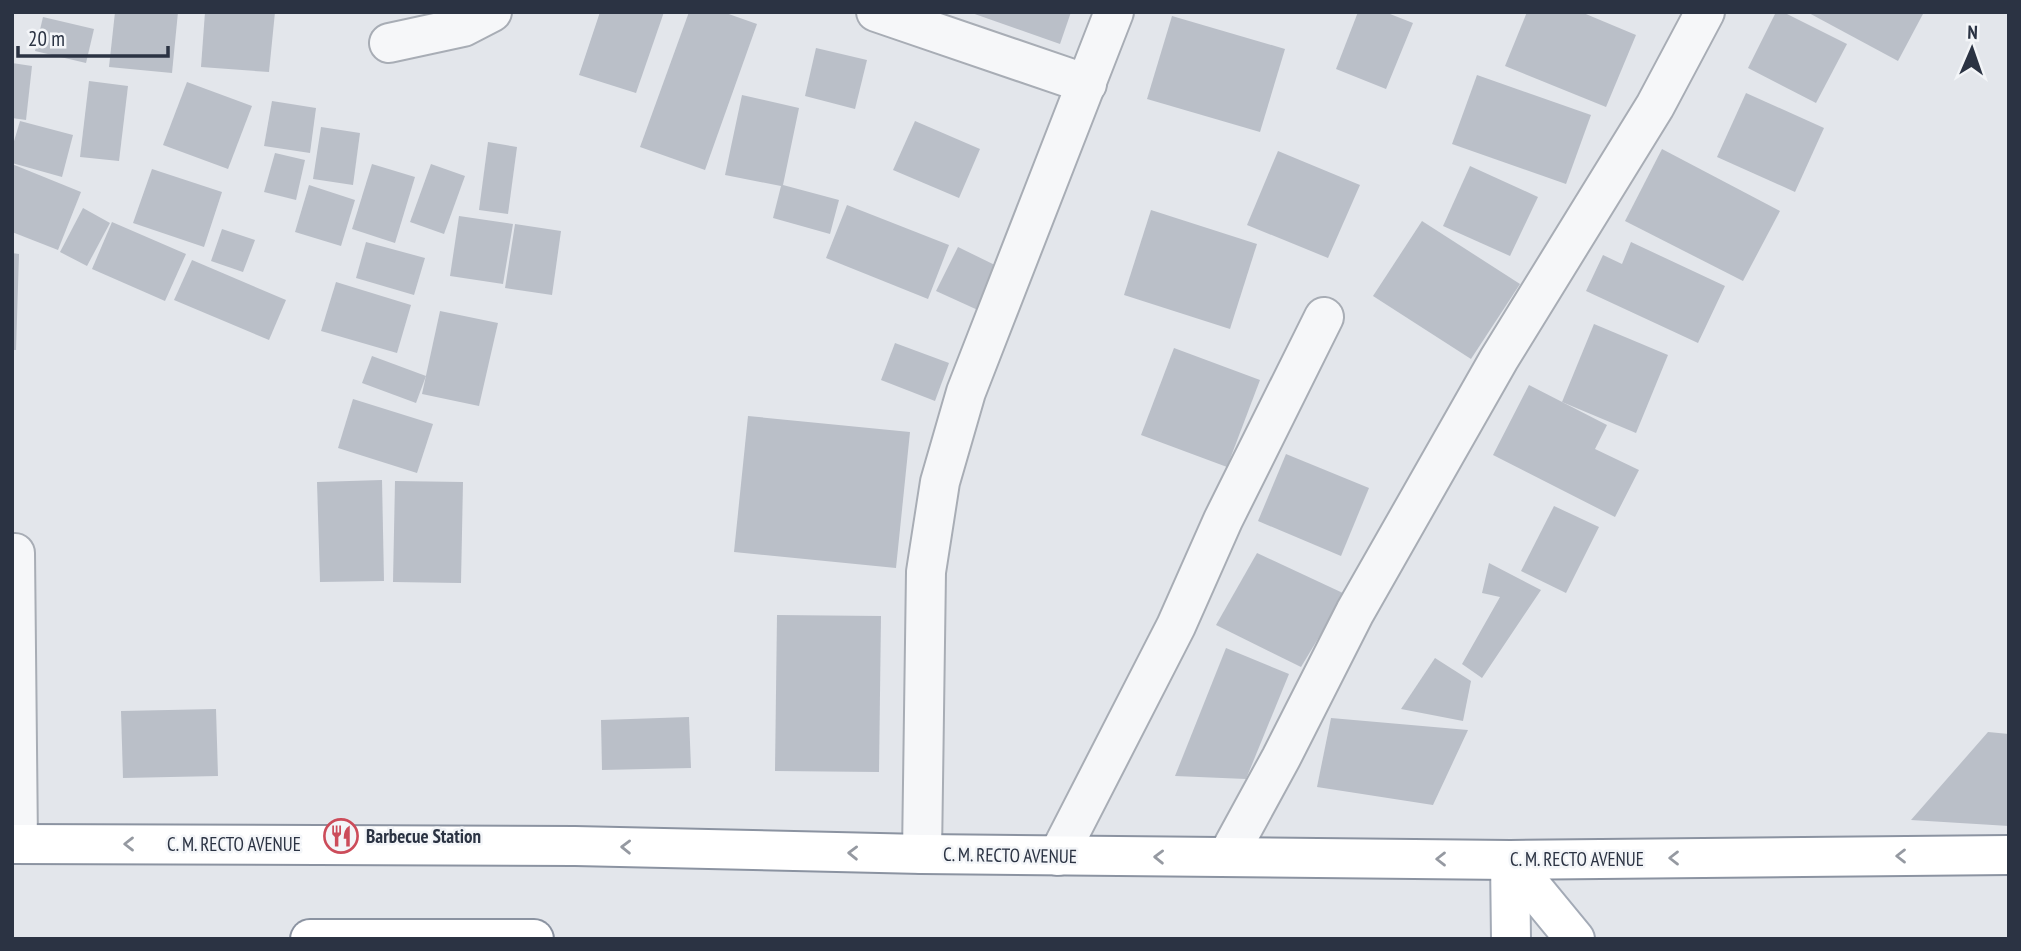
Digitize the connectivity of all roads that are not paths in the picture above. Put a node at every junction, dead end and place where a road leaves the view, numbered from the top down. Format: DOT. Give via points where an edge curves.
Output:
graph roads {
  1 [pos="492,12"];
  2 [pos="876,12"];
  3 [pos="1114,12"];
  4 [pos="1705,12"];
  5 [pos="389,43"];
  6 [pos="1087,84"];
  7 [pos="1324,317"];
  8 [pos="15,553"];
  9 [pos="15,844"];
  10 [pos="922,854"];
  11 [pos="2009,855"];
  12 [pos="1058,856"];
  13 [pos="1227,858"];
  14 [pos="1510,860"];
  15 [pos="510,938"];
  16 [pos="310,939"];
  17 [pos="534,939"];
  18 [pos="1511,939"];
  19 [pos="1575,939"];
  1 -- 5 [label="street" via="463,27"];
  2 -- 6 [label="street"];
  3 -- 6 [label="street"];
  4 -- 13 [label="street" via="1655,106 1499,359 1375,576"];
  6 -- 10 [label="street" via="966,392 940,482 926,572"];
  7 -- 12 [label="street" via="1176,626"];
  8 -- 9 [label="street"];
  10 -- 9 [label="main road, C. M. RECTO AVENUE, one-way" via="575,845"];
  10 -- 12 [label="main road, C. M. RECTO AVENUE"];
  11 -- 14 [label="main road, C. M. RECTO AVENUE, one-way"];
  13 -- 12 [label="main road, C. M. RECTO AVENUE, one-way"];
  14 -- 13 [label="main road, C. M. RECTO AVENUE, one-way"];
  14 -- 18 [label="main road"];
  14 -- 19 [label="main road"];
  15 -- 16 [label="main road"];
  15 -- 17 [label="main road"];
}
